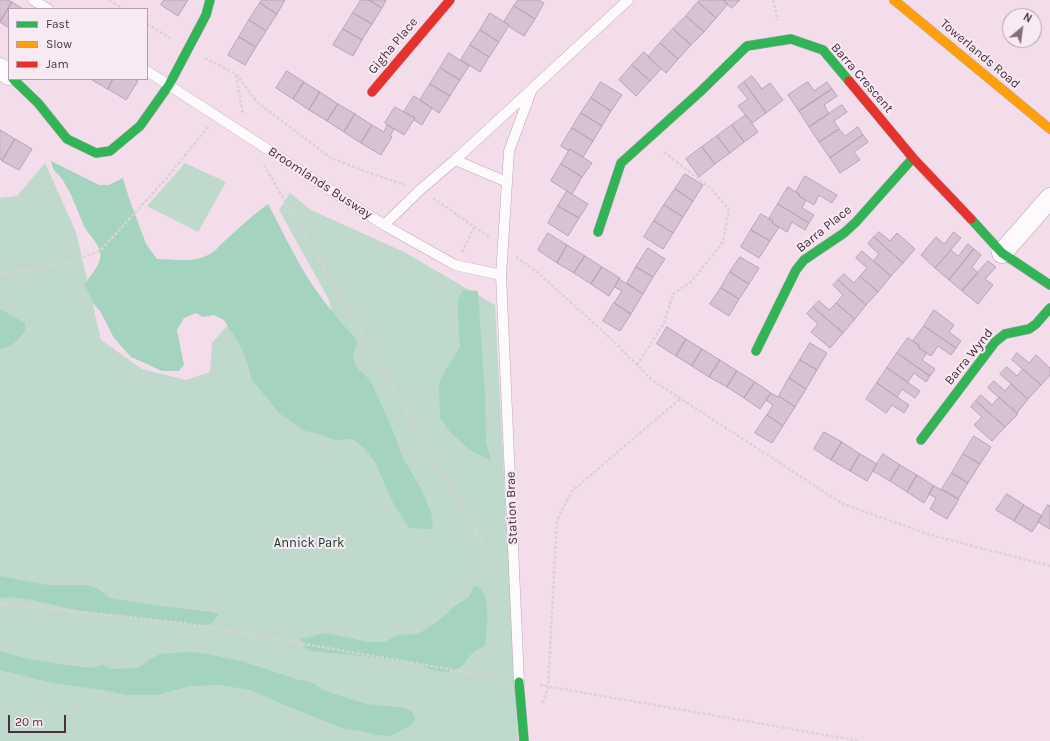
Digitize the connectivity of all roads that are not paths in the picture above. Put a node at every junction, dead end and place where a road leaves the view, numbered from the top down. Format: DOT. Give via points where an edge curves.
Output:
graph roads {
  1 [pos="33,0"];
  2 [pos="210,0"];
  3 [pos="450,0"];
  4 [pos="628,0"];
  5 [pos="894,0"];
  6 [pos="46,8"];
  7 [pos="0,68"];
  8 [pos="148,72"];
  9 [pos="8,74"];
  10 [pos="14,80"];
  11 [pos="169,85"];
  12 [pos="532,89"];
  13 [pos="372,92"];
  14 [pos="1050,128"];
  15 [pos="913,158"];
  16 [pos="455,160"];
  17 [pos="507,182"];
  18 [pos="1050,198"];
  19 [pos="384,225"];
  20 [pos="598,232"];
  21 [pos="1002,253"];
  22 [pos="501,275"];
  23 [pos="1050,285"];
  24 [pos="1050,308"];
  25 [pos="756,351"];
  26 [pos="921,440"];
  27 [pos="519,682"];
  28 [pos="524,741"];
  1 -- 6 [label="lane"];
  2 -- 11 [label="street" via="206,15"];
  3 -- 13 [label="street, Gigha Place"];
  4 -- 12 [label="lane"];
  5 -- 14 [label="street, Towerlands Road"];
  7 -- 9 [label="street"];
  8 -- 11 [label="lane, Broomlands Busway"];
  10 -- 11 [label="street" via="38,103 67,139 96,154 110,151 140,126"];
  11 -- 19 [label="lane, Broomlands Busway"];
  12 -- 16 [label="lane"];
  12 -- 17 [label="lane, Station Brae" via="509,151"];
  15 -- 20 [label="street, Barra Crescent" via="823,50 791,39 747,46 702,91 621,163"];
  15 -- 21 [label="street, Barra Crescent"];
  15 -- 25 [label="street, Barra Place" via="856,222 804,260 796,270"];
  16 -- 17 [label="lane"];
  16 -- 19 [label="lane"];
  17 -- 22 [label="lane, Station Brae"];
  18 -- 21 [label="street"];
  19 -- 22 [label="lane, Broomlands Busway" via="455,265"];
  21 -- 23 [label="street, Barra Crescent"];
  22 -- 27 [label="lane, Station Brae"];
  24 -- 26 [label="street, Barra Wynd" via="1029,329 1005,334 995,342"];
  27 -- 28 [label="street, Station Brae"];
}
